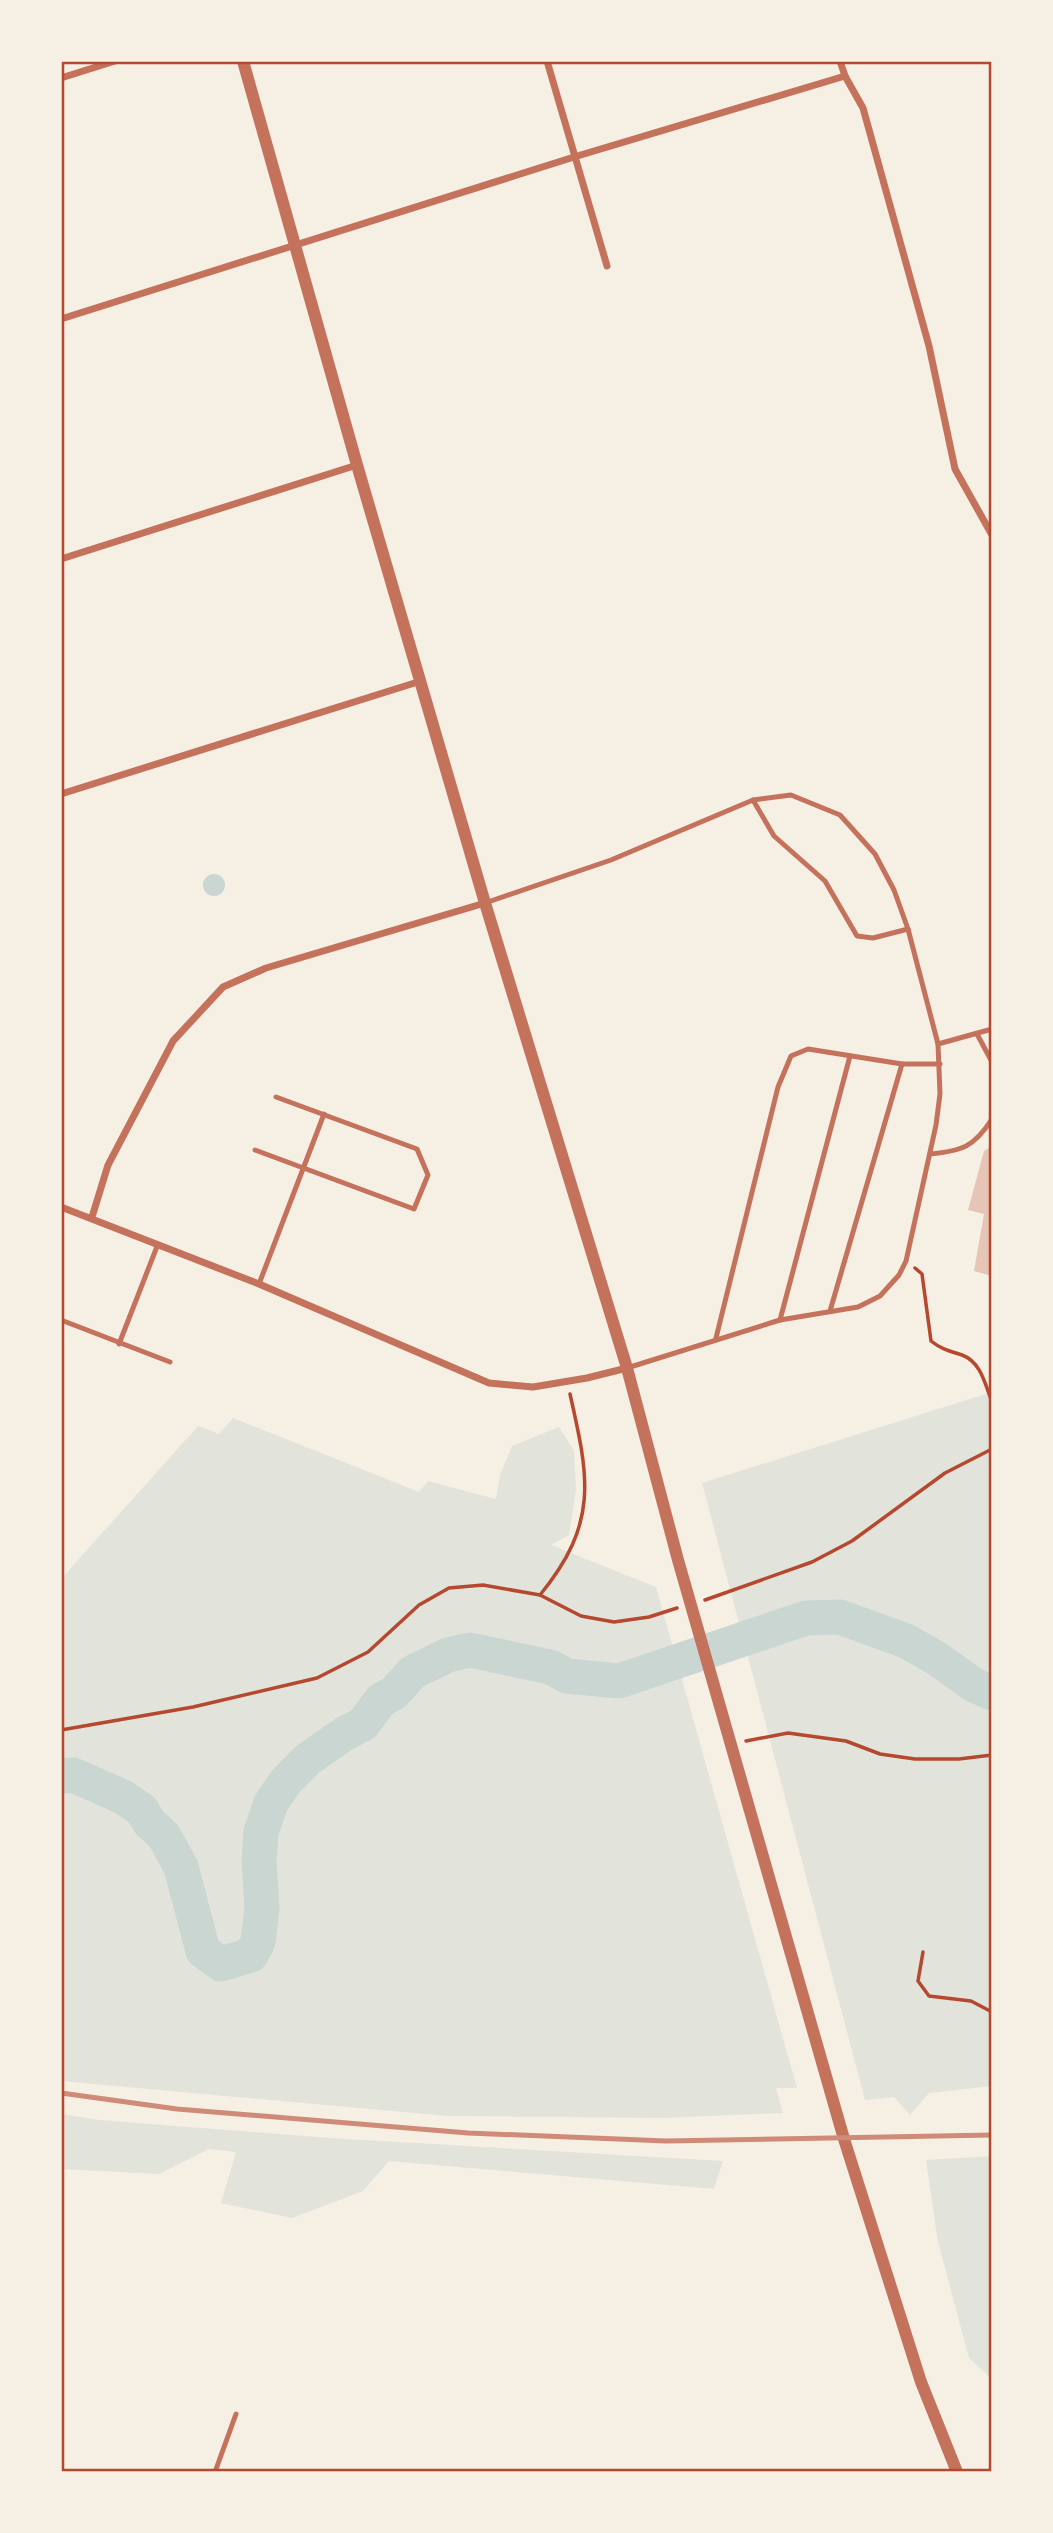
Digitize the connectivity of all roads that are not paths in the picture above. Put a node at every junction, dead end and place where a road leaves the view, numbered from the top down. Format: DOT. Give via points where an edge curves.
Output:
graph roads {
  1 [pos="115,61"];
  2 [pos="243,61"];
  3 [pos="547,61"];
  4 [pos="840,61"];
  5 [pos="845,76"];
  6 [pos="61,78"];
  7 [pos="574,157"];
  8 [pos="294,245"];
  9 [pos="607,266"];
  10 [pos="61,319"];
  11 [pos="357,465"];
  12 [pos="992,536"];
  13 [pos="61,559"];
  14 [pos="421,681"];
  15 [pos="61,794"];
  16 [pos="753,800"];
  17 [pos="485,903"];
  18 [pos="908,929"];
  19 [pos="992,1030"];
  20 [pos="977,1034"];
  21 [pos="938,1044"];
  22 [pos="850,1056"];
  23 [pos="992,1062"];
  24 [pos="902,1064"];
  25 [pos="940,1064"];
  26 [pos="276,1097"];
  27 [pos="324,1114"];
  28 [pos="992,1119"];
  29 [pos="255,1150"];
  30 [pos="930,1154"];
  31 [pos="303,1169"];
  32 [pos="61,1206"];
  33 [pos="92,1217"];
  34 [pos="158,1244"];
  35 [pos="259,1284"];
  36 [pos="830,1311"];
  37 [pos="61,1320"];
  38 [pos="780,1320"];
  39 [pos="716,1338"];
  40 [pos="119,1344"];
  41 [pos="170,1362"];
  42 [pos="627,1368"];
  43 [pos="236,2414"];
  44 [pos="215,2472"];
  45 [pos="957,2472"];
  1 -- 6 [label="street"];
  2 -- 8 [label="street"];
  3 -- 7 [label="street"];
  4 -- 5 [label="street"];
  5 -- 7 [label="street"];
  5 -- 12 [label="street" via="863,108 929,346 955,469"];
  7 -- 8 [label="street"];
  7 -- 9 [label="street"];
  8 -- 10 [label="street"];
  8 -- 11 [label="street"];
  11 -- 13 [label="street"];
  11 -- 14 [label="street"];
  14 -- 15 [label="street"];
  14 -- 17 [label="street"];
  16 -- 17 [label="lane" via="611,860"];
  16 -- 18 [label="lane" via="774,836 825,881 857,936 873,938"];
  16 -- 18 [label="lane" via="791,795 840,815 875,854"];
  17 -- 33 [label="street" via="266,968 223,987 173,1041 108,1165"];
  17 -- 42 [label="street"];
  18 -- 21 [label="lane"];
  19 -- 20 [label="lane"];
  20 -- 21 [label="lane"];
  20 -- 23 [label="lane"];
  21 -- 25 [label="lane"];
  22 -- 24 [label="lane"];
  22 -- 38 [label="lane"];
  22 -- 39 [label="lane" via="808,1049 791,1056 778,1087"];
  24 -- 25 [label="lane"];
  24 -- 36 [label="lane"];
  25 -- 30 [label="lane" via="938,1115"];
  26 -- 27 [label="lane"];
  27 -- 31 [label="lane"];
  27 -- 31 [label="lane" via="417,1149 428,1175 414,1209"];
  28 -- 30 [label="lane" via="979,1138 953,1152"];
  29 -- 31 [label="lane"];
  30 -- 36 [label="lane" via="899,1275 880,1296 858,1307"];
  31 -- 35 [label="lane"];
  32 -- 33 [label="street"];
  33 -- 34 [label="street"];
  34 -- 35 [label="street"];
  34 -- 40 [label="lane"];
  35 -- 42 [label="street" via="489,1383 533,1387"];
  36 -- 38 [label="lane"];
  37 -- 40 [label="lane"];
  38 -- 39 [label="lane"];
  39 -- 42 [label="lane"];
  40 -- 41 [label="lane"];
  42 -- 45 [label="street" via="848,2151 921,2382"];
  43 -- 44 [label="lane"];
}
